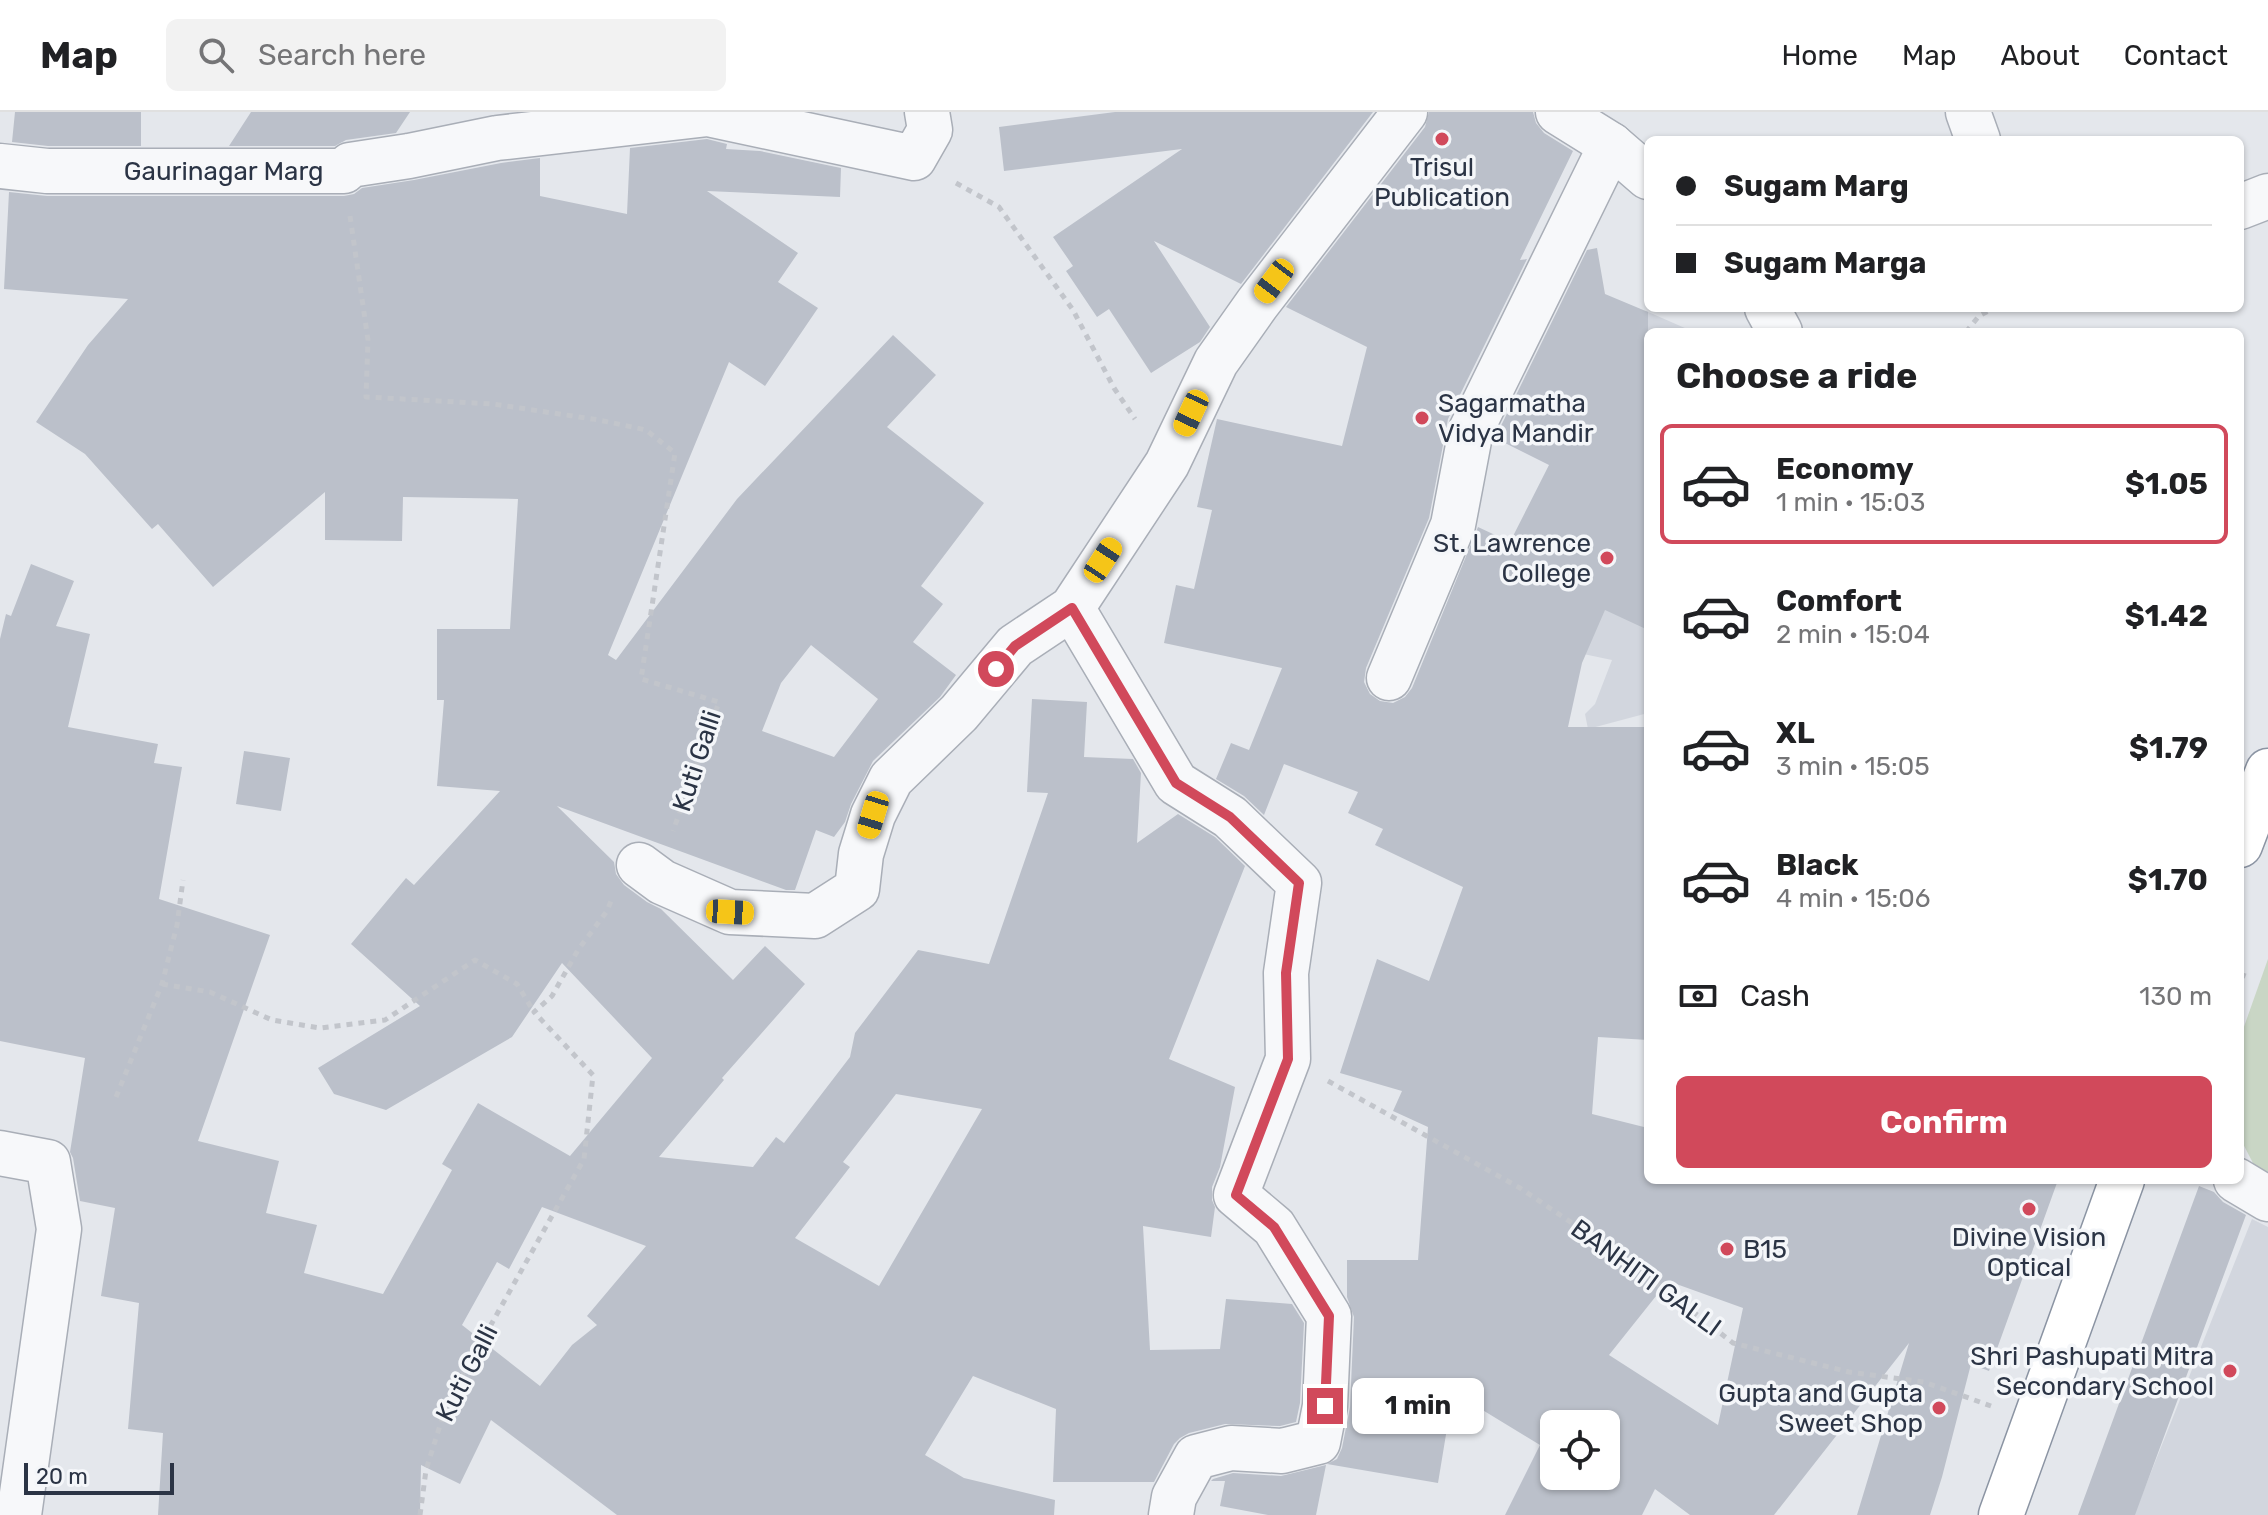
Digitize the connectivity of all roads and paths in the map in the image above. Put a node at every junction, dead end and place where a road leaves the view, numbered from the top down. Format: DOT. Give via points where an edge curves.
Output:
graph roads {
  1 [pos="927,112"];
  2 [pos="1405,112"];
  3 [pos="1558,112"];
  4 [pos="1968,112"];
  5 [pos="1977,136"];
  6 [pos="1611,145"];
  7 [pos="914,158"];
  8 [pos="0,166"];
  9 [pos="344,171"];
  10 [pos="1644,174"];
  11 [pos="2268,196"];
  12 [pos="2244,205"];
  13 [pos="1986,312"];
  14 [pos="1969,328"];
  15 [pos="1167,464"];
  16 [pos="1072,608"];
  17 [pos="1389,678"];
  18 [pos="639,865"];
  19 [pos="183,880"];
  20 [pos="2244,976"];
  21 [pos="2248,977"];
  22 [pos="162,984"];
  23 [pos="534,1012"];
  24 [pos="1288,1059"];
  25 [pos="116,1097"];
  26 [pos="0,1153"];
  27 [pos="2121,1184"];
  28 [pos="2243,1184"];
  29 [pos="2268,1199"];
  30 [pos="2034,1421"];
  31 [pos="19,1515"];
  32 [pos="420,1515"];
  33 [pos="1171,1515"];
  34 [pos="2001,1515"];
  1 -- 7 [label="street" via="930,130"];
  2 -- 15 [label="street" via="1216,362"];
  3 -- 6 [label="street"];
  4 -- 5 [label="street"];
  6 -- 10 [label="street"];
  6 -- 17 [label="street" via="1471,430 1453,525"];
  7 -- 9 [label="street, Gaurinagar Marg" via="708,114 497,138 350,165"];
  7 -- 15 [label="path" via="999,207 1073,310 1114,388"];
  8 -- 9 [label="street, Gaurinagar Marg" via="47,171"];
  9 -- 18 [label="path, Kuti Galli" via="368,340 366,397 493,404 599,420 646,430 675,453 641,679 719,702 675,829"];
  11 -- 12 [label="street"];
  13 -- 14 [label="path"];
  15 -- 16 [label="street"];
  16 -- 18 [label="street" via="1015,646 959,713 891,779 873,815 857,889 815,916 730,912 662,882"];
  16 -- 24 [label="street" via="1176,783 1230,817 1299,883 1286,973"];
  18 -- 23 [label="path, Kuti Galli" via="619,884 552,996"];
  19 -- 22 [label="path"];
  20 -- 21 [label="path"];
  22 -- 23 [label="path" via="210,992 272,1020 320,1028 385,1020 475,960 517,984"];
  22 -- 25 [label="path"];
  23 -- 32 [label="path, Kuti Galli" via="593,1075 584,1159 447,1403 426,1470"];
  24 -- 30 [label="path, BANHITI GALLI" via="1520,1188 1627,1260 1733,1343 1849,1372 1924,1382"];
  24 -- 33 [label="street" via="1236,1195 1274,1227 1329,1316 1318,1442 1282,1451 1231,1448 1196,1457 1174,1497"];
  26 -- 31 [label="street" via="48,1162 59,1229"];
  27 -- 30 [label="highway"];
  28 -- 29 [label="street"];
  30 -- 34 [label="highway"];
}
